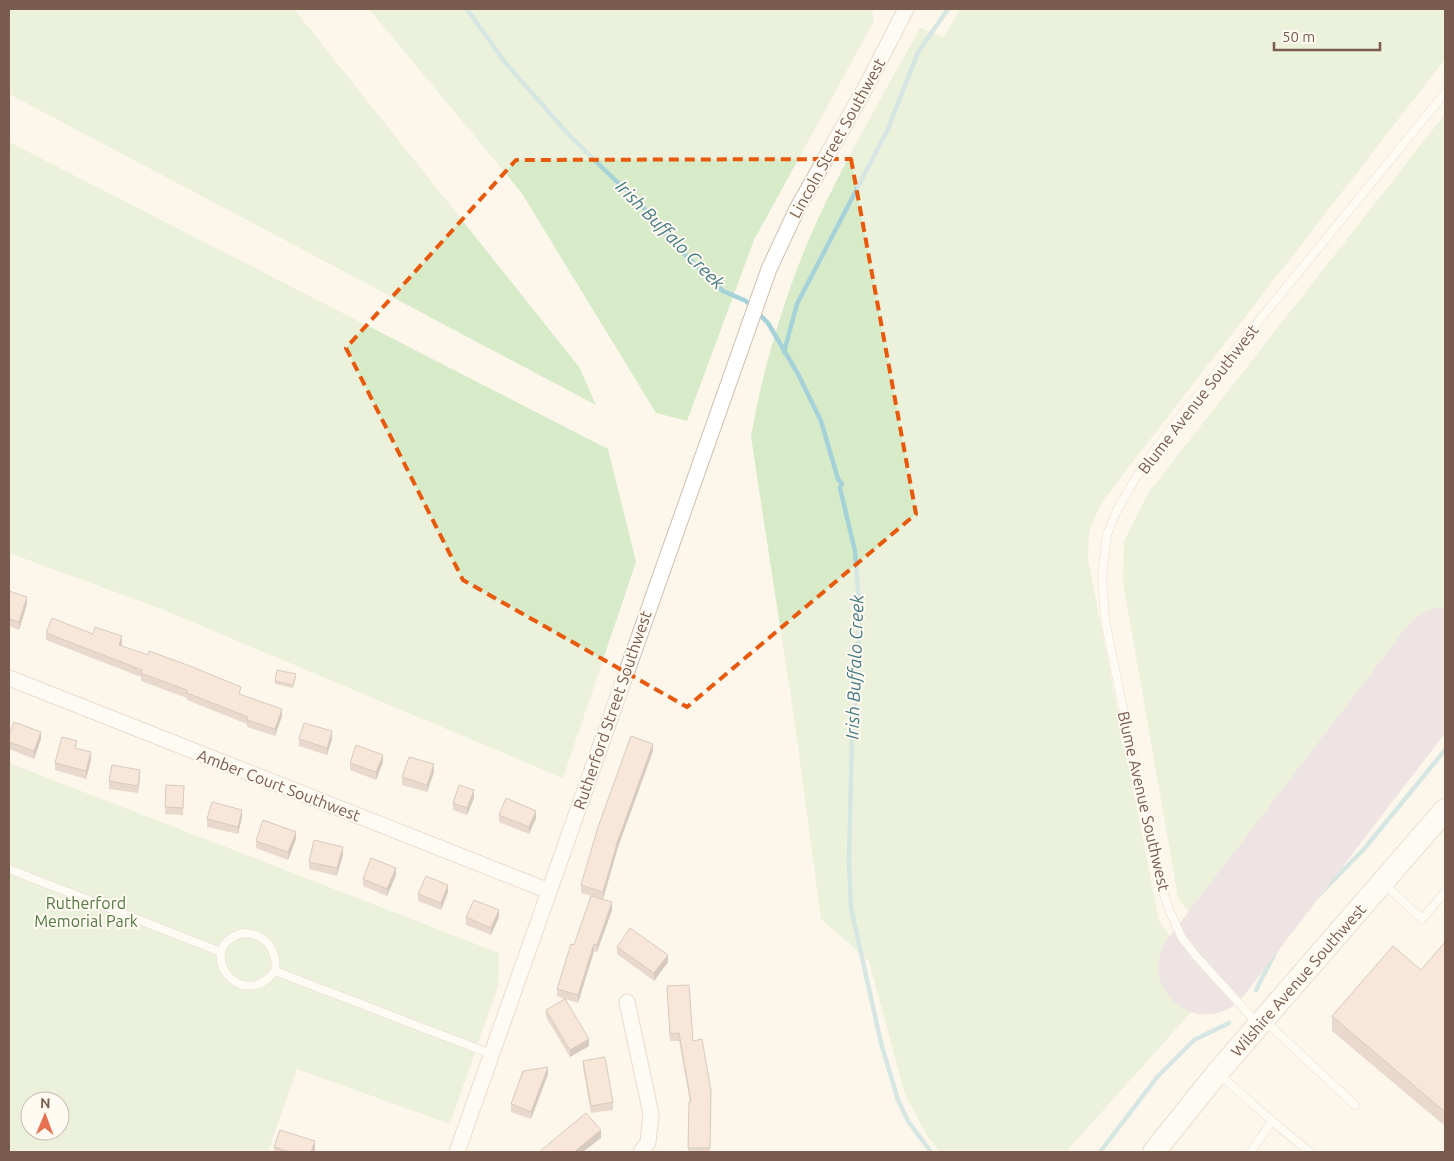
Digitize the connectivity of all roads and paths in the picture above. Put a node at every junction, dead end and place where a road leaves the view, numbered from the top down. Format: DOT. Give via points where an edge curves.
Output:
graph roads {
  1 [pos="906,9"];
  2 [pos="1445,93"];
  3 [pos="769,269"];
  4 [pos="9,678"];
  5 [pos="1445,810"];
  6 [pos="9,869"];
  7 [pos="1382,883"];
  8 [pos="549,891"];
  9 [pos="1445,892"];
  10 [pos="221,952"];
  11 [pos="275,971"];
  12 [pos="627,1002"];
  13 [pos="1261,1022"];
  14 [pos="492,1054"];
  15 [pos="1218,1072"];
  16 [pos="1355,1105"];
  17 [pos="1272,1121"];
  18 [pos="457,1152"];
  19 [pos="641,1152"];
  20 [pos="1154,1152"];
  21 [pos="1251,1152"];
  22 [pos="1310,1152"];
  1 -- 3 [label="street, Lincoln Street Southwest" via="797,209"];
  2 -- 13 [label="lane, Blume Avenue Southwest" via="1177,421 1144,466 1117,510 1107,535 1102,575 1105,620 1162,889 1182,938"];
  3 -- 8 [label="street, Rutherford Street Southwest"];
  4 -- 8 [label="street, Amber Court Southwest"];
  5 -- 7 [label="street, Wilshire Avenue Southwest"];
  6 -- 10 [label="lane"];
  7 -- 9 [label="lane" via="1422,919"];
  7 -- 13 [label="street, Wilshire Avenue Southwest"];
  8 -- 14 [label="street, Rutherford Street Southwest"];
  10 -- 11 [label="lane" via="224,972 237,983 262,983"];
  10 -- 11 [label="lane" via="236,935 260,936 272,950"];
  11 -- 14 [label="lane"];
  12 -- 19 [label="street" via="651,1114 648,1142"];
  13 -- 15 [label="street, Wilshire Avenue Southwest"];
  13 -- 16 [label="lane, Blume Avenue Southwest"];
  14 -- 18 [label="street, Rutherford Street Southwest"];
  15 -- 17 [label="lane"];
  15 -- 20 [label="street, Wilshire Avenue Southwest"];
  17 -- 21 [label="lane"];
  17 -- 22 [label="lane"];
}
